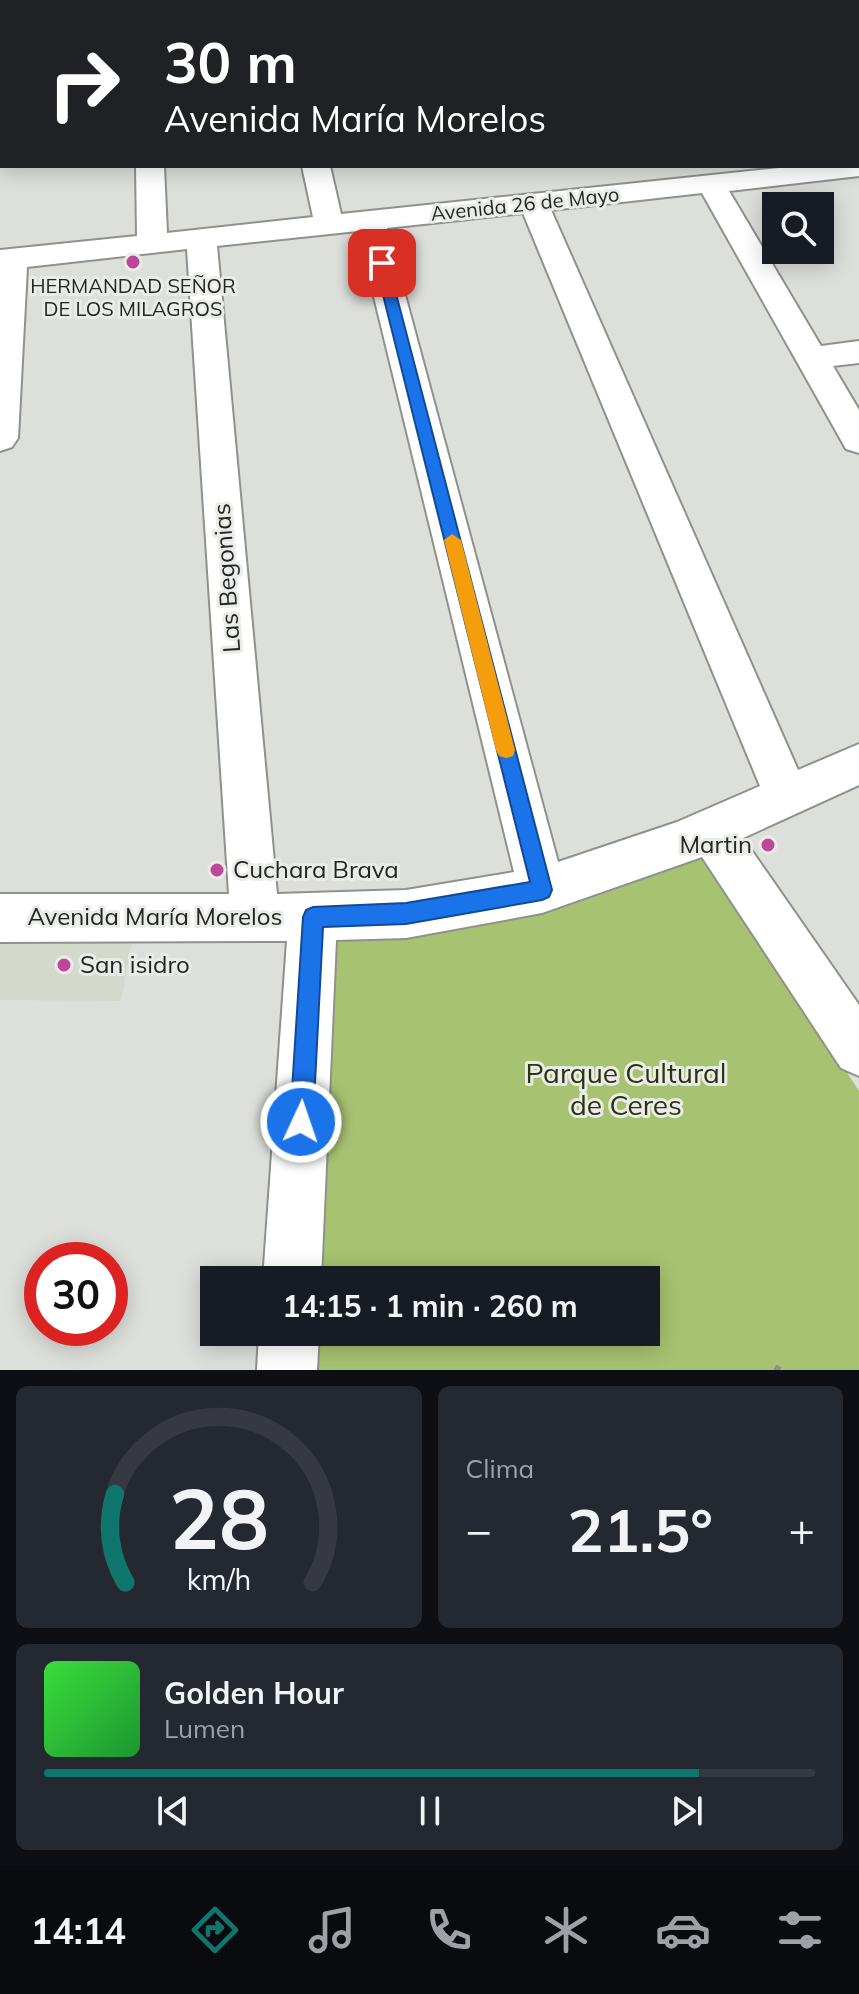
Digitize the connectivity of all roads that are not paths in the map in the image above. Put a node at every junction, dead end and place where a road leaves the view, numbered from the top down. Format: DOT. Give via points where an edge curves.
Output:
graph roads {
  1 [pos="150,168"];
  2 [pos="316,168"];
  3 [pos="859,168"];
  4 [pos="711,185"];
  5 [pos="533,203"];
  6 [pos="329,225"];
  7 [pos="372,227"];
  8 [pos="201,238"];
  9 [pos="152,244"];
  10 [pos="6,259"];
  11 [pos="859,352"];
  12 [pos="811,358"];
  13 [pos="0,438"];
  14 [pos="859,440"];
  15 [pos="859,764"];
  16 [pos="787,797"];
  17 [pos="711,831"];
  18 [pos="542,890"];
  19 [pos="313,917"];
  20 [pos="0,918"];
  21 [pos="255,918"];
  22 [pos="859,1050"];
  23 [pos="293,1266"];
  24 [pos="288,1346"];
  25 [pos="287,1370"];
  1 -- 9 [label="street"];
  2 -- 6 [label="street"];
  3 -- 4 [label="street, Avenida 26 de Mayo"];
  4 -- 5 [label="street, Avenida 26 de Mayo"];
  4 -- 12 [label="street"];
  5 -- 7 [label="street, Avenida 26 de Mayo"];
  5 -- 16 [label="street"];
  6 -- 7 [label="street, Avenida 26 de Mayo"];
  6 -- 8 [label="street, Avenida 26 de Mayo"];
  7 -- 18 [label="street"];
  8 -- 9 [label="street, Avenida 26 de Mayo"];
  8 -- 21 [label="street, Las Begonias"];
  9 -- 10 [label="street, Avenida 26 de Mayo"];
  10 -- 13 [label="street"];
  11 -- 12 [label="street"];
  12 -- 14 [label="street"];
  15 -- 16 [label="street, Avenida María Morelos"];
  16 -- 17 [label="street, Avenida María Morelos"];
  17 -- 18 [label="street, Avenida María Morelos"];
  17 -- 22 [label="street"];
  18 -- 19 [label="street, Avenida María Morelos" via="406,914"];
  19 -- 21 [label="street, Avenida María Morelos"];
  19 -- 23 [label="street"];
  20 -- 21 [label="street, Avenida María Morelos"];
  24 -- 25 [label="street"];
}
